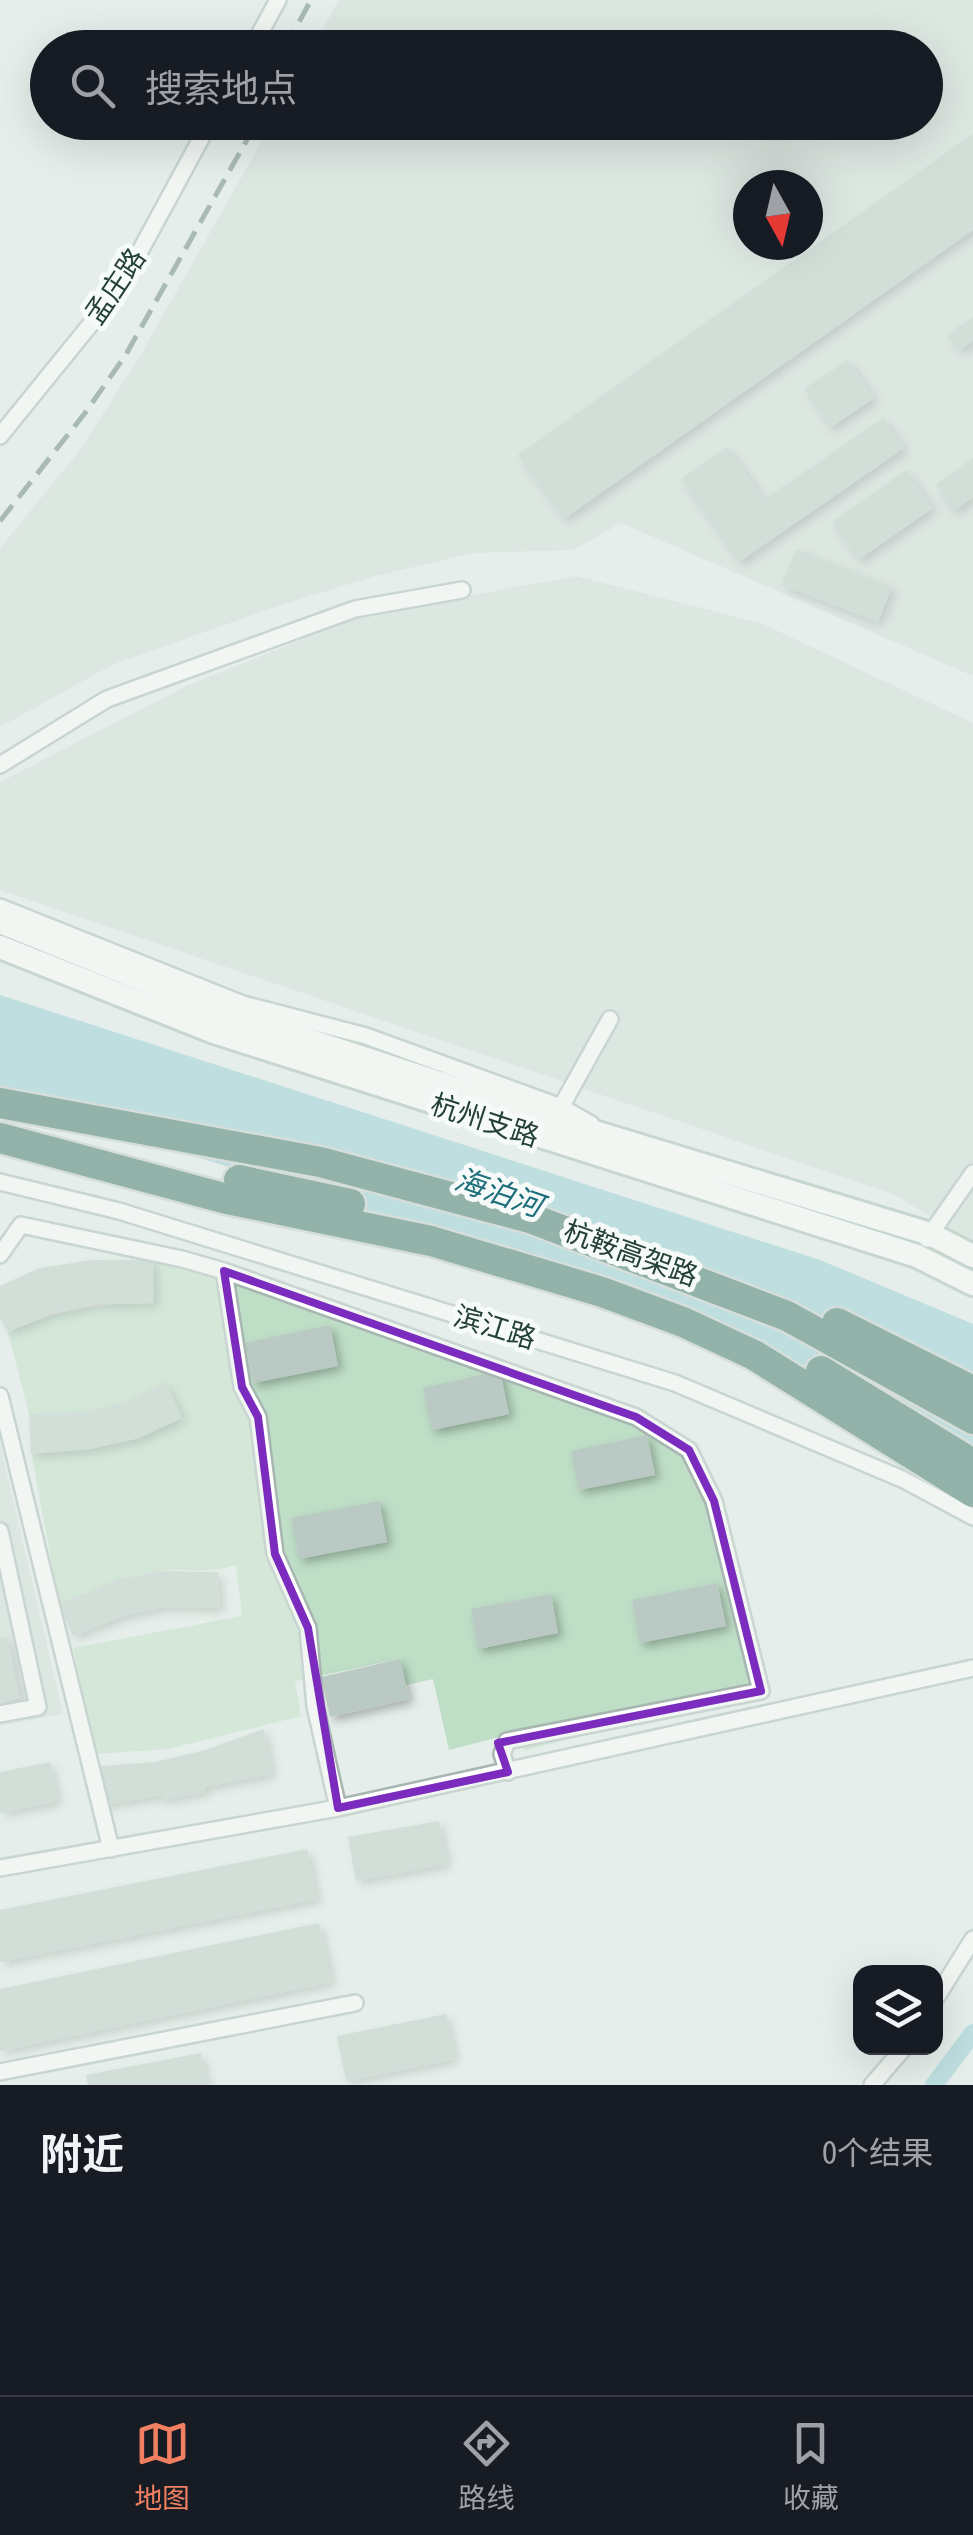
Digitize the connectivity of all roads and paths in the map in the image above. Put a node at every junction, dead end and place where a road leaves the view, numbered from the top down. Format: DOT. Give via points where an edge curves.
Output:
graph roads {
  1 [pos="278,0"];
  2 [pos="262,30"];
  3 [pos="200,140"];
  4 [pos="0,436"];
  5 [pos="462,590"];
  6 [pos="0,765"];
  7 [pos="0,907"];
  8 [pos="0,922"];
  9 [pos="0,947"];
  10 [pos="610,1019"];
  11 [pos="0,1102"];
  12 [pos="561,1107"];
  13 [pos="518,1119"];
  14 [pos="0,1137"];
  15 [pos="616,1138"];
  16 [pos="280,1155"];
  17 [pos="973,1173"];
  18 [pos="0,1182"];
  19 [pos="930,1234"];
  20 [pos="0,1256"];
  21 [pos="917,1256"];
  22 [pos="973,1256"];
  23 [pos="224,1271"];
  24 [pos="973,1284"];
  25 [pos="973,1391"];
  26 [pos="0,1396"];
  27 [pos="973,1419"];
  28 [pos="973,1464"];
  29 [pos="973,1492"];
  30 [pos="973,1517"];
  31 [pos="0,1531"];
  32 [pos="49,1597"];
  33 [pos="17,1605"];
  34 [pos="973,1668"];
  35 [pos="0,1714"];
  36 [pos="508,1772"];
  37 [pos="338,1808"];
  38 [pos="111,1849"];
  39 [pos="0,1868"];
  40 [pos="973,1939"];
  41 [pos="943,1987"];
  42 [pos="355,2004"];
  43 [pos="899,2055"];
  44 [pos="0,2072"];
  45 [pos="872,2085"];
  1 -- 2 [label="street"];
  3 -- 4 [label="street, 孟庄路" via="120,288"];
  5 -- 6 [label="street" via="355,609 107,699"];
  7 -- 12 [label="street" via="243,1004 366,1036"];
  8 -- 13 [label="main road, 杭州支路"];
  9 -- 13 [label="main road, 杭州支路" via="214,1032"];
  10 -- 12 [label="street"];
  11 -- 16 [label="highway, 杭鞍高架路"];
  12 -- 15 [label="street"];
  13 -- 15 [label="main road, 杭州支路"];
  13 -- 21 [label="main road, 杭州支路"];
  14 -- 28 [label="highway, 杭鞍高架路" via="308,1194 524,1248 784,1350"];
  14 -- 29 [label="highway" via="227,1199 430,1241 618,1298 754,1355"];
  15 -- 19 [label="main road, 杭州支路"];
  16 -- 25 [label="highway" via="425,1178 588,1222 792,1301"];
  16 -- 27 [label="highway, 杭鞍高架路" via="567,1232 786,1316"];
  17 -- 19 [label="street"];
  18 -- 30 [label="street, 滨江路" via="120,1211 675,1384 902,1479"];
  19 -- 21 [label="street"];
  19 -- 22 [label="main road, 杭州支路"];
  20 -- 23 [label="street" via="22,1225"];
  21 -- 24 [label="main road, 杭州支路"];
  23 -- 36 [label="street" via="636,1417 689,1450 714,1501 761,1691 507,1742 502,1754"];
  23 -- 37 [label="street" via="242,1387 258,1417 276,1554 308,1628 315,1706"];
  26 -- 32 [label="street"];
  31 -- 33 [label="street"];
  32 -- 33 [label="street"];
  32 -- 38 [label="street"];
  33 -- 35 [label="street" via="38,1707"];
  34 -- 36 [label="street"];
  36 -- 37 [label="street"];
  37 -- 38 [label="street"];
  38 -- 39 [label="street"];
  40 -- 41 [label="street"];
  42 -- 44 [label="street"];
  43 -- 45 [label="street"];
}
